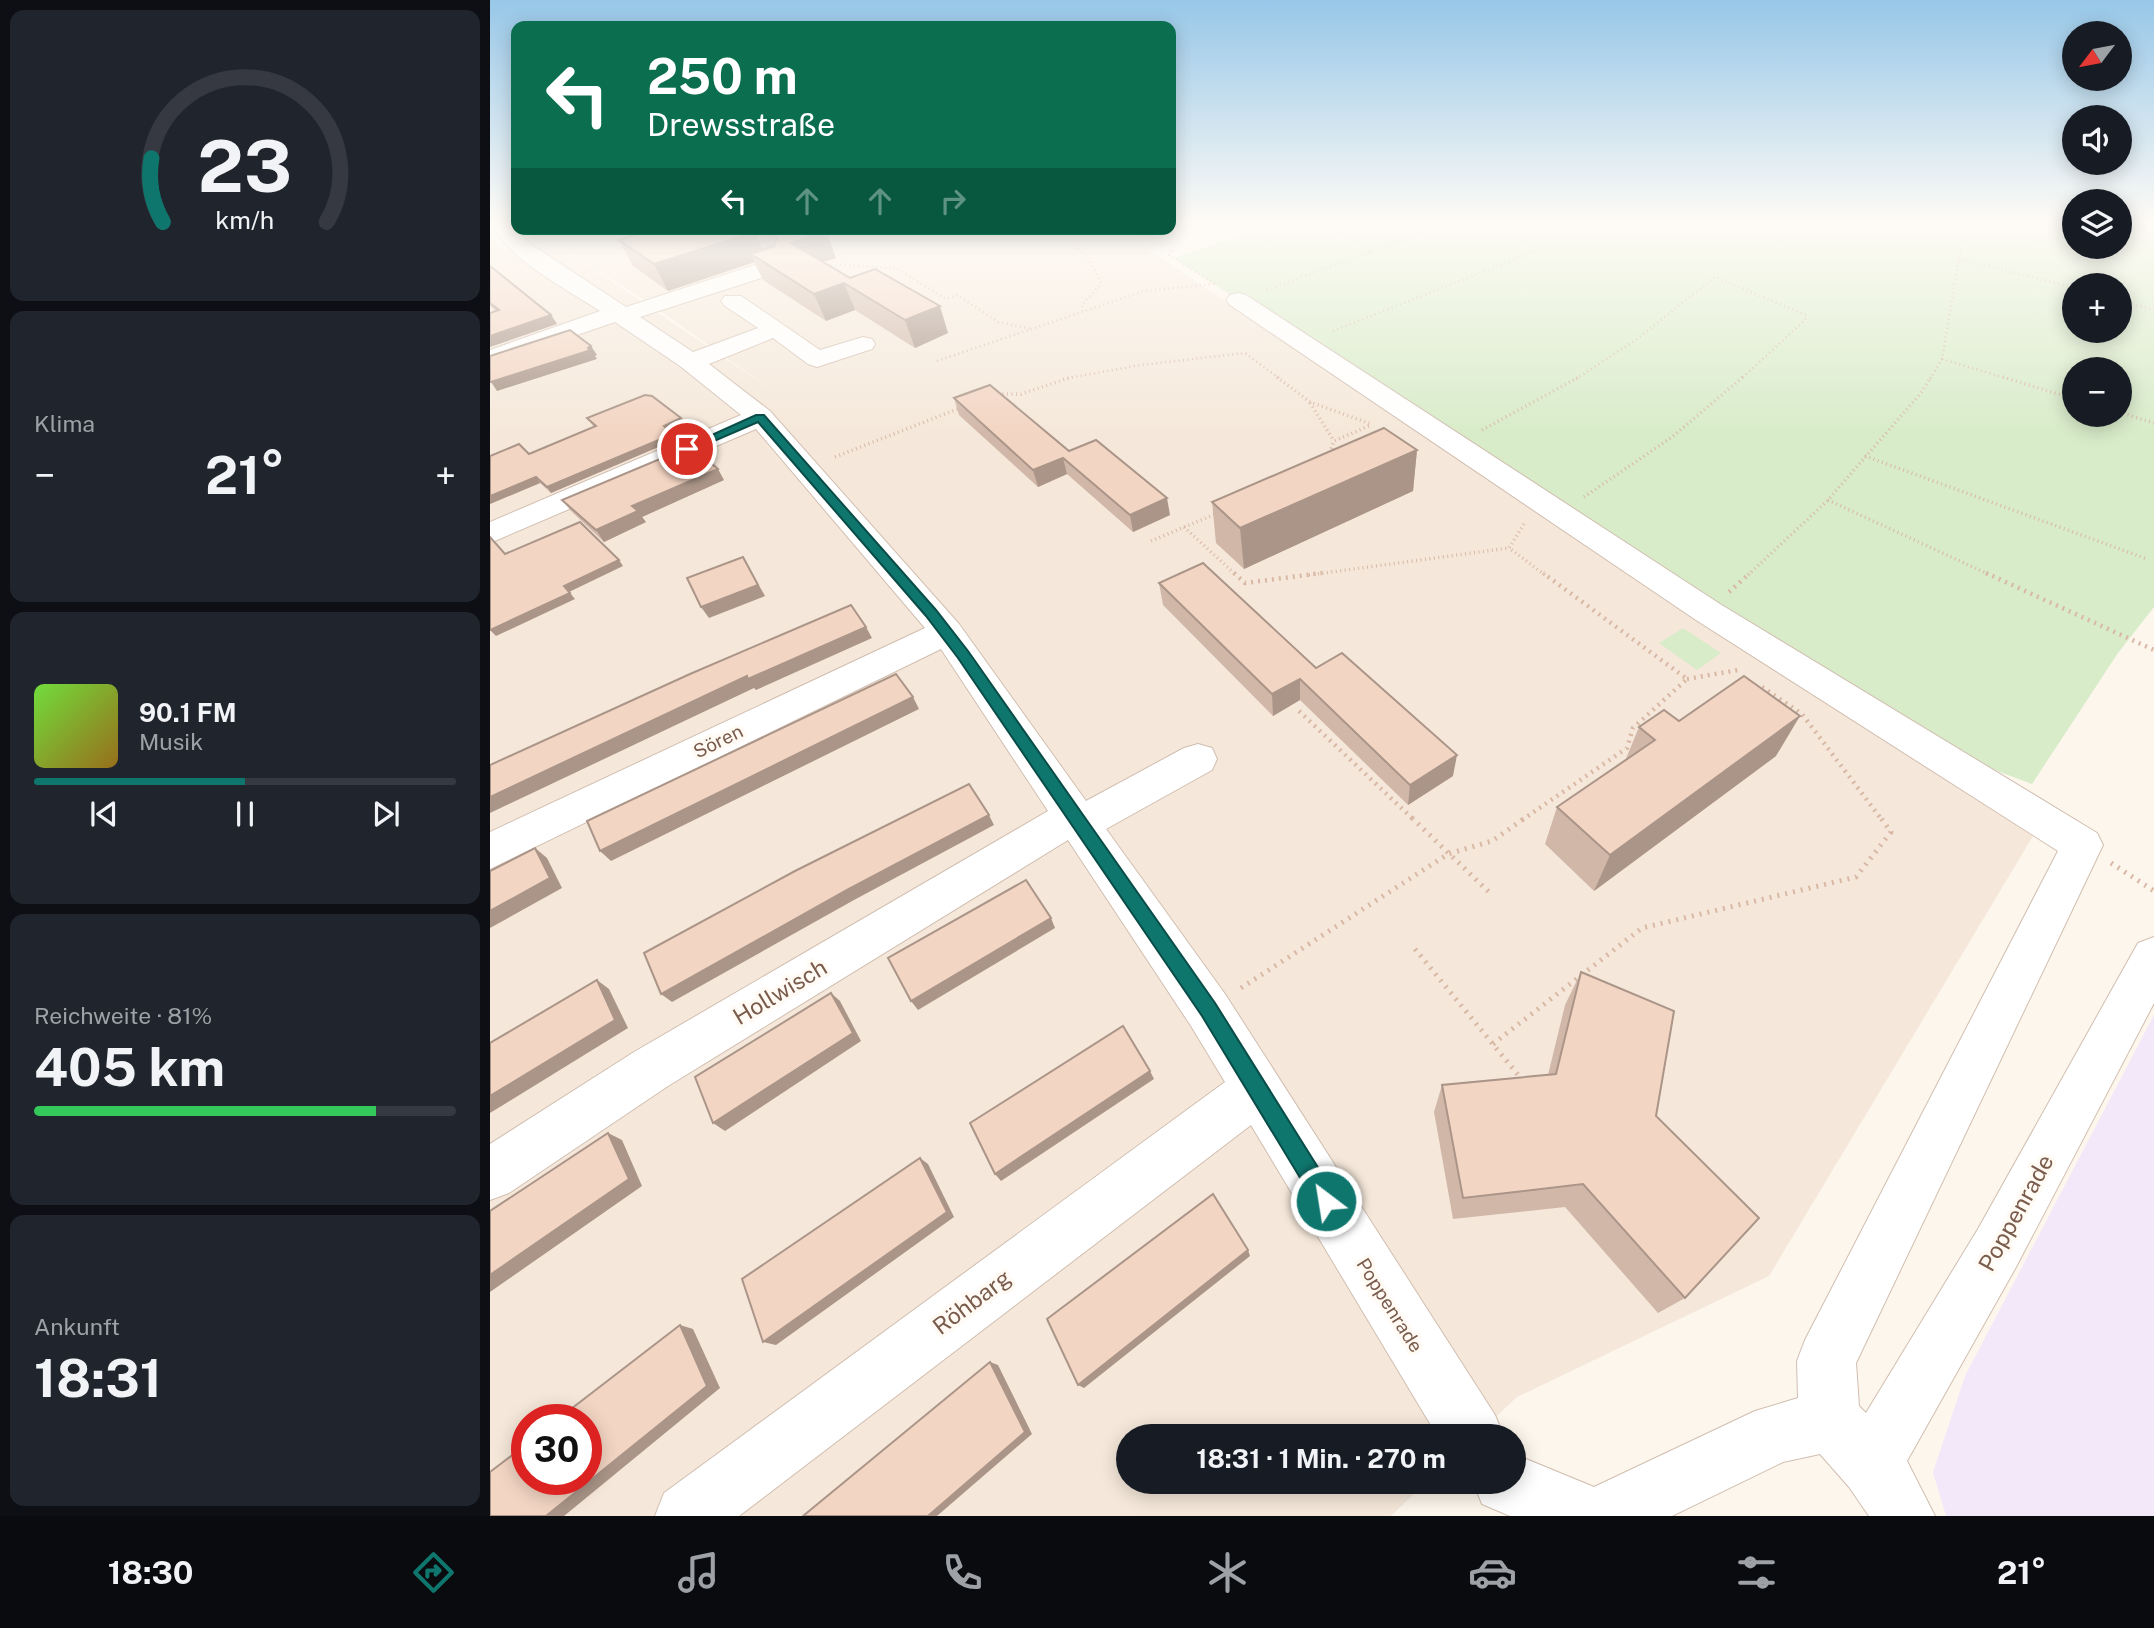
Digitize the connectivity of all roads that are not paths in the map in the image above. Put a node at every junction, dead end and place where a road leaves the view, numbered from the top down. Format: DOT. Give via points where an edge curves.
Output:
graph roads {
  1 [pos="606,294"];
  2 [pos="691,294"];
  3 [pos="1229,294"];
  4 [pos="733,301"];
  5 [pos="663,303"];
  6 [pos="629,306"];
  7 [pos="776,329"];
  8 [pos="863,344"];
  9 [pos="490,358"];
  10 [pos="691,362"];
  11 [pos="760,417"];
  12 [pos="490,533"];
  13 [pos="947,632"];
  14 [pos="1198,759"];
  15 [pos="1077,820"];
  16 [pos="490,851"];
  17 [pos="2154,958"];
  18 [pos="1257,1089"];
  19 [pos="490,1174"];
  20 [pos="1830,1421"];
  21 [pos="1465,1424"];
  22 [pos="1871,1464"];
  23 [pos="1526,1491"];
  24 [pos="687,1516"];
  25 [pos="1587,1516"];
  26 [pos="1603,1516"];
  27 [pos="1903,1516"];
  1 -- 6 [label="street, Poppenrade"];
  2 -- 5 [label="street"];
  3 -- 20 [label="street" via="1708,611 2082,845 1826,1361"];
  4 -- 7 [label="street"];
  5 -- 6 [label="street"];
  5 -- 6 [label="street"];
  6 -- 9 [label="street"];
  6 -- 10 [label="street, Poppenrade"];
  7 -- 8 [label="street" via="817,359"];
  7 -- 10 [label="street"];
  10 -- 11 [label="street, Poppenrade"];
  11 -- 12 [label="street"];
  11 -- 13 [label="street, Poppenrade"];
  13 -- 15 [label="street, Poppenrade"];
  13 -- 16 [label="street, Sören"];
  14 -- 15 [label="street, Hollwisch"];
  15 -- 18 [label="street, Poppenrade"];
  15 -- 19 [label="street, Hollwisch" via="651,1069"];
  17 -- 22 [label="street, Poppenrade" via="1997,1248"];
  18 -- 21 [label="street, Poppenrade"];
  18 -- 24 [label="street, Röhbarg"];
  20 -- 22 [label="street"];
  20 -- 26 [label="street" via="1777,1433"];
  22 -- 27 [label="street"];
  23 -- 25 [label="street"];
}
